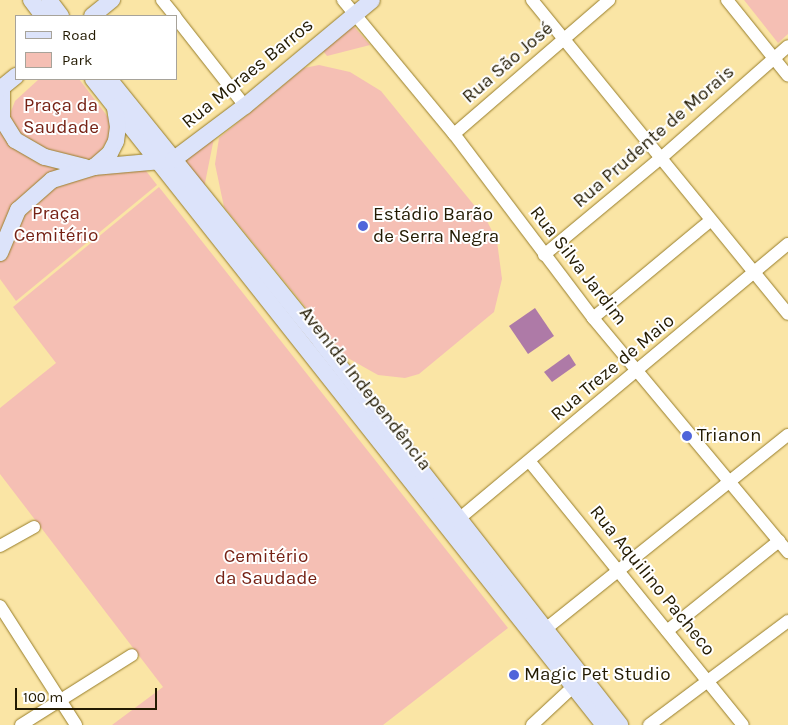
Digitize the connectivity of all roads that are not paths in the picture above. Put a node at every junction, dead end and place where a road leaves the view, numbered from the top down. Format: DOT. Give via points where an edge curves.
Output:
graph roads {
  1 [pos="31,0"];
  2 [pos="49,0"];
  3 [pos="112,0"];
  4 [pos="162,0"];
  5 [pos="342,0"];
  6 [pos="372,0"];
  7 [pos="532,0"];
  8 [pos="609,0"];
  9 [pos="727,0"];
  10 [pos="353,14"];
  11 [pos="42,15"];
  12 [pos="60,15"];
  13 [pos="93,15"];
  14 [pos="174,15"];
  15 [pos="178,20"];
  16 [pos="565,39"];
  17 [pos="788,46"];
  18 [pos="774,57"];
  19 [pos="788,76"];
  20 [pos="15,77"];
  21 [pos="94,80"];
  22 [pos="110,80"];
  23 [pos="1,88"];
  24 [pos="114,105"];
  25 [pos="245,106"];
  26 [pos="454,134"];
  27 [pos="661,158"];
  28 [pos="166,161"];
  29 [pos="93,167"];
  30 [pos="712,220"];
  31 [pos="788,244"];
  32 [pos="0,253"];
  33 [pos="544,255"];
  34 [pos="753,271"];
  35 [pos="788,314"];
  36 [pos="593,318"];
  37 [pos="638,372"];
  38 [pos="350,403"];
  39 [pos="788,435"];
  40 [pos="530,462"];
  41 [pos="732,481"];
  42 [pos="460,518"];
  43 [pos="34,527"];
  44 [pos="779,541"];
  45 [pos="0,546"];
  46 [pos="788,552"];
  47 [pos="619,568"];
  48 [pos="0,606"];
  49 [pos="788,621"];
  50 [pos="667,631"];
  51 [pos="540,632"];
  52 [pos="132,655"];
  53 [pos="709,682"];
  54 [pos="574,686"];
  55 [pos="60,700"];
  56 [pos="22,725"];
  57 [pos="76,725"];
  58 [pos="532,725"];
  59 [pos="604,725"];
  60 [pos="620,725"];
  61 [pos="648,725"];
  62 [pos="743,725"];
  1 -- 11 [label="main road"];
  2 -- 12 [label="main road"];
  3 -- 13 [label="main road"];
  4 -- 14 [label="street"];
  5 -- 10 [label="street, Rua Silva Jardim"];
  6 -- 10 [label="main road, Rua Moraes Barros"];
  7 -- 16 [label="street"];
  8 -- 16 [label="street, Rua São José"];
  9 -- 18 [label="street"];
  10 -- 25 [label="main road, Rua Moraes Barros"];
  10 -- 26 [label="street, Rua Silva Jardim"];
  15 -- 25 [label="street"];
  16 -- 26 [label="street, Rua São José"];
  16 -- 27 [label="street"];
  17 -- 18 [label="street, Rua Prudente de Morais"];
  18 -- 19 [label="street"];
  18 -- 27 [label="street, Rua Prudente de Morais"];
  20 -- 23 [label="main road"];
  21 -- 24 [label="main road, Avenida Independência"];
  22 -- 28 [label="main road, Avenida Independência"];
  23 -- 29 [label="main road" via="2,119 14,140 60,163"];
  24 -- 28 [label="main road, Avenida Independência"];
  24 -- 29 [label="main road" via="118,128 116,141 105,159"];
  25 -- 28 [label="main road, Rua Moraes Barros"];
  26 -- 33 [label="street, Rua Silva Jardim"];
  27 -- 30 [label="street"];
  27 -- 33 [label="street, Rua Prudente de Morais"];
  28 -- 29 [label="main road"];
  28 -- 38 [label="main road, Avenida Independência"];
  28 -- 42 [label="main road, Avenida Independência"];
  29 -- 32 [label="main road" via="52,180 38,191 18,210"];
  30 -- 34 [label="street"];
  30 -- 36 [label="street"];
  31 -- 34 [label="street, Rua Treze de Maio"];
  33 -- 36 [label="street, Rua Silva Jardim"];
  34 -- 35 [label="street"];
  34 -- 37 [label="street, Rua Treze de Maio"];
  36 -- 37 [label="street, Rua Silva Jardim"];
  37 -- 40 [label="street, Rua Treze de Maio"];
  37 -- 41 [label="street, Rua Silva Jardim"];
  38 -- 42 [label="main road" via="364,414 442,511"];
  38 -- 51 [label="main road, Avenida Independência"];
  39 -- 41 [label="street"];
  40 -- 42 [label="street, Rua Treze de Maio"];
  40 -- 47 [label="street, Rua Aquilino Pacheco"];
  41 -- 44 [label="street, Rua Silva Jardim"];
  41 -- 47 [label="street"];
  42 -- 51 [label="main road, Avenida Independência"];
  43 -- 45 [label="street"];
  44 -- 46 [label="street, Rua Silva Jardim"];
  44 -- 50 [label="street"];
  47 -- 50 [label="street, Rua Aquilino Pacheco"];
  47 -- 51 [label="street"];
  48 -- 55 [label="street"];
  49 -- 53 [label="street"];
  50 -- 53 [label="street, Rua Aquilino Pacheco"];
  51 -- 54 [label="main road, Avenida Independência"];
  51 -- 60 [label="main road, Avenida Independência"];
  52 -- 55 [label="street"];
  53 -- 61 [label="street"];
  53 -- 62 [label="street, Rua Aquilino Pacheco"];
  54 -- 58 [label="street"];
  54 -- 59 [label="main road, Avenida Independência"];
  55 -- 56 [label="street"];
  55 -- 57 [label="street"];
}
